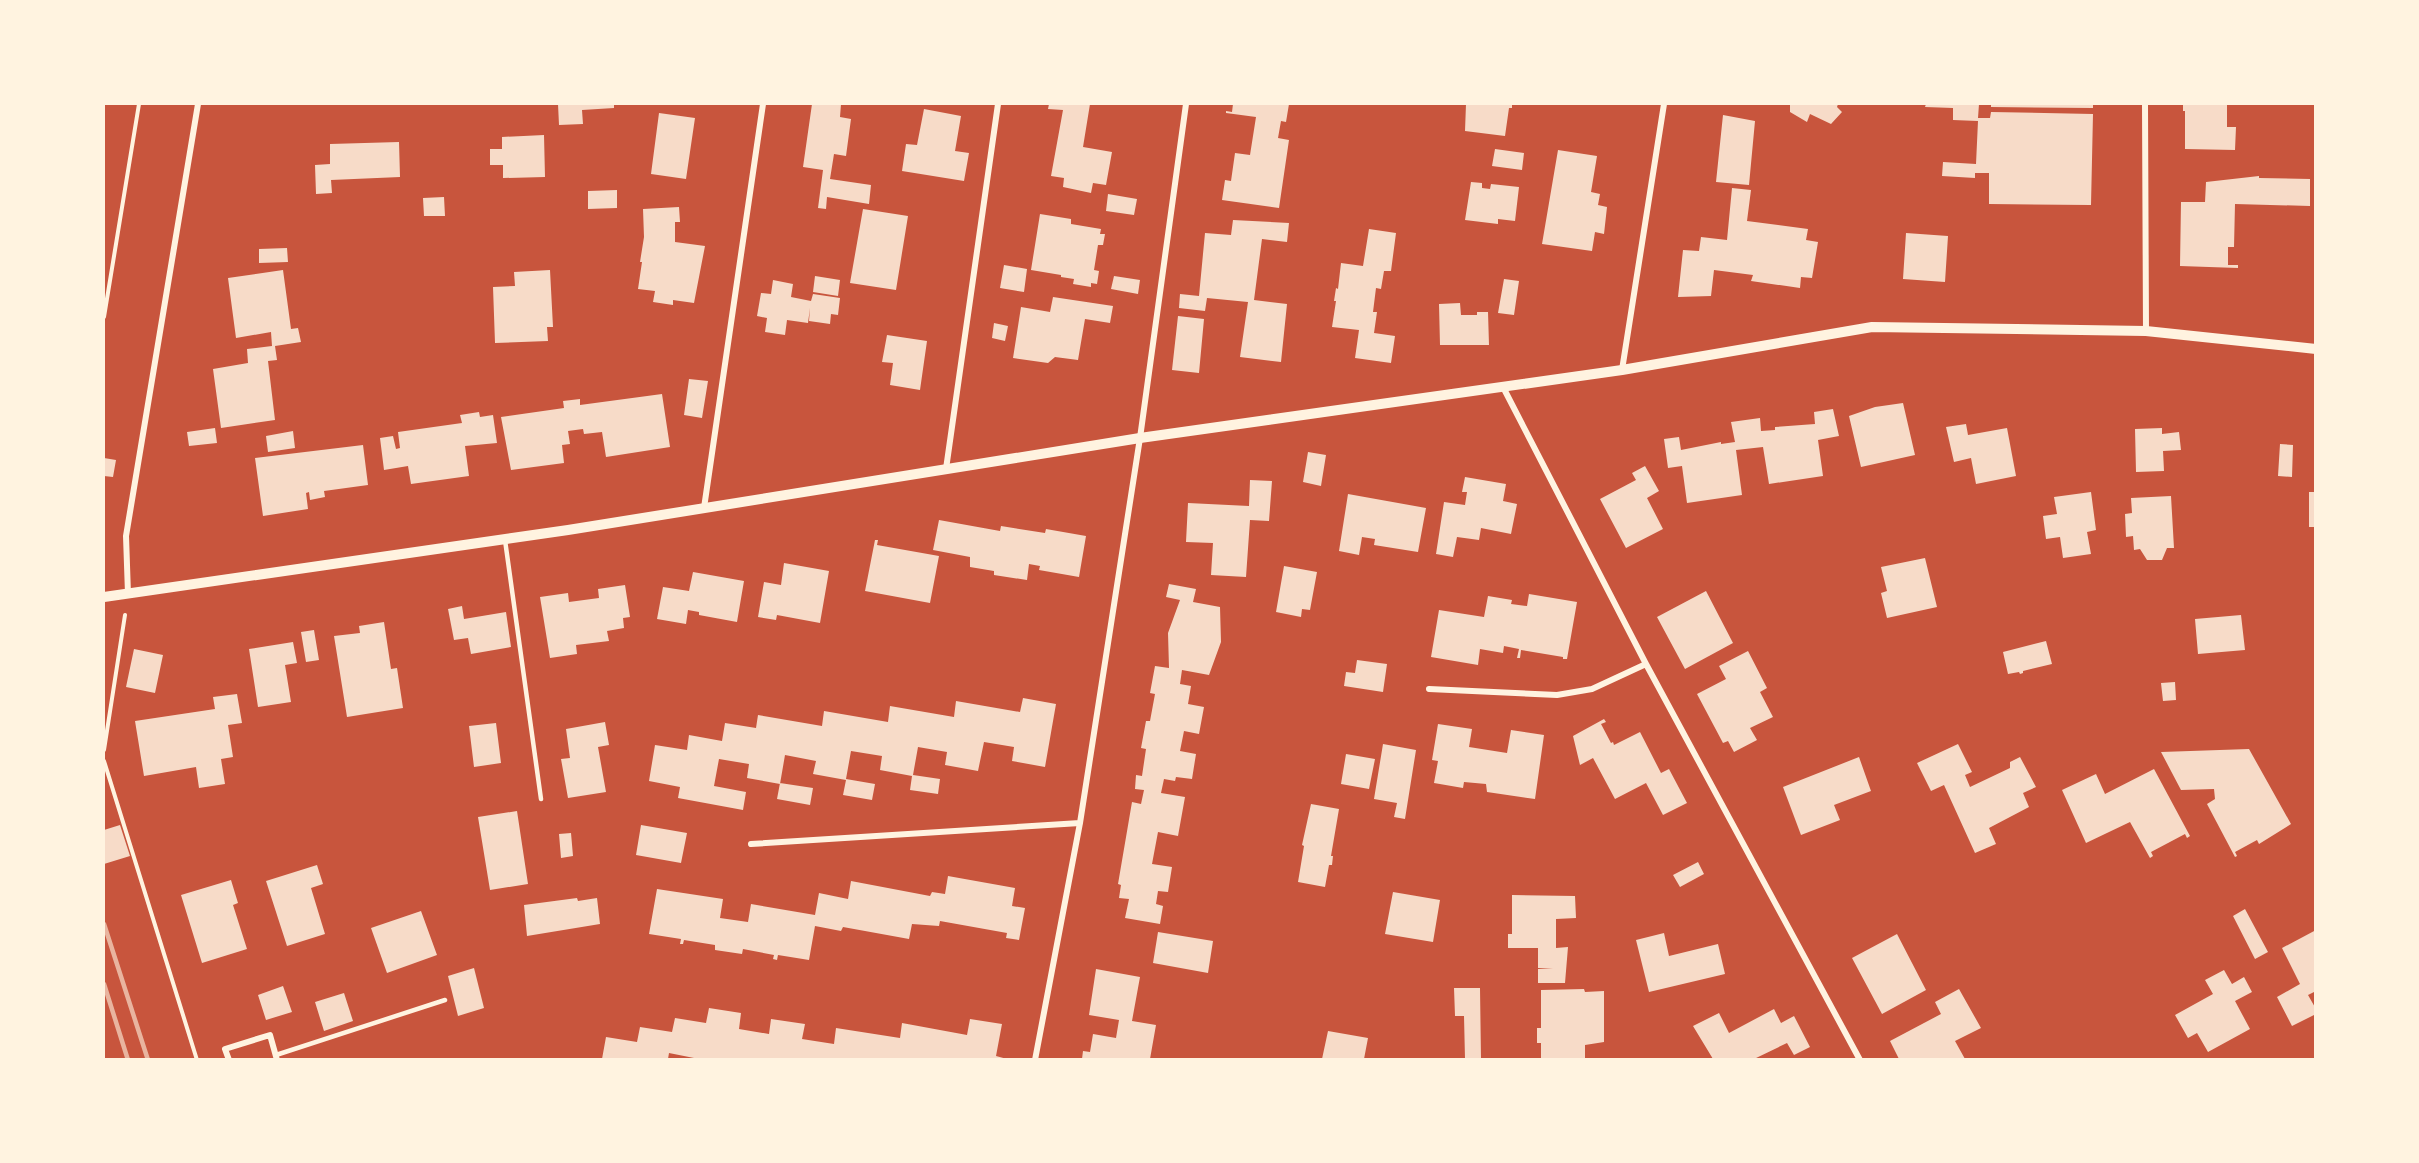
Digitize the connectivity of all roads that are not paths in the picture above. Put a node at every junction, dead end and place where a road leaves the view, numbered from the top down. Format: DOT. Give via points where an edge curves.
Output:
graph roads {
  1 [pos="198,104"];
  2 [pos="763,104"];
  3 [pos="998,104"];
  4 [pos="1186,104"];
  5 [pos="1664,104"];
  6 [pos="2145,104"];
  7 [pos="2146,332"];
  8 [pos="2316,349"];
  9 [pos="1622,370"];
  10 [pos="1503,387"];
  11 [pos="1140,438"];
  12 [pos="946,470"];
  13 [pos="705,508"];
  14 [pos="505,539"];
  15 [pos="128,594"];
  16 [pos="104,597"];
  17 [pos="1646,664"];
  18 [pos="1429,690"];
  19 [pos="541,799"];
  20 [pos="1080,823"];
  21 [pos="752,844"];
  22 [pos="445,1000"];
  23 [pos="276,1057"];
  24 [pos="229,1059"];
  25 [pos="1035,1059"];
  26 [pos="1860,1059"];
  1 -- 15 [label="street" via="126,536"];
  2 -- 13 [label="street"];
  3 -- 12 [label="street"];
  4 -- 11 [label="street"];
  5 -- 9 [label="street"];
  6 -- 7 [label="street"];
  7 -- 8 [label="street"];
  7 -- 9 [label="street" via="1872,327"];
  9 -- 10 [label="street"];
  10 -- 11 [label="street"];
  10 -- 17 [label="street"];
  11 -- 12 [label="street"];
  11 -- 20 [label="street"];
  12 -- 13 [label="street"];
  13 -- 14 [label="street"];
  14 -- 15 [label="street"];
  14 -- 19 [label="lane"];
  15 -- 16 [label="street"];
  17 -- 18 [label="street" via="1592,688 1557,695"];
  17 -- 26 [label="street"];
  20 -- 21 [label="street"];
  20 -- 25 [label="street"];
  22 -- 23 [label="lane"];
  23 -- 24 [label="street" via="270,1035 225,1049"];
}
